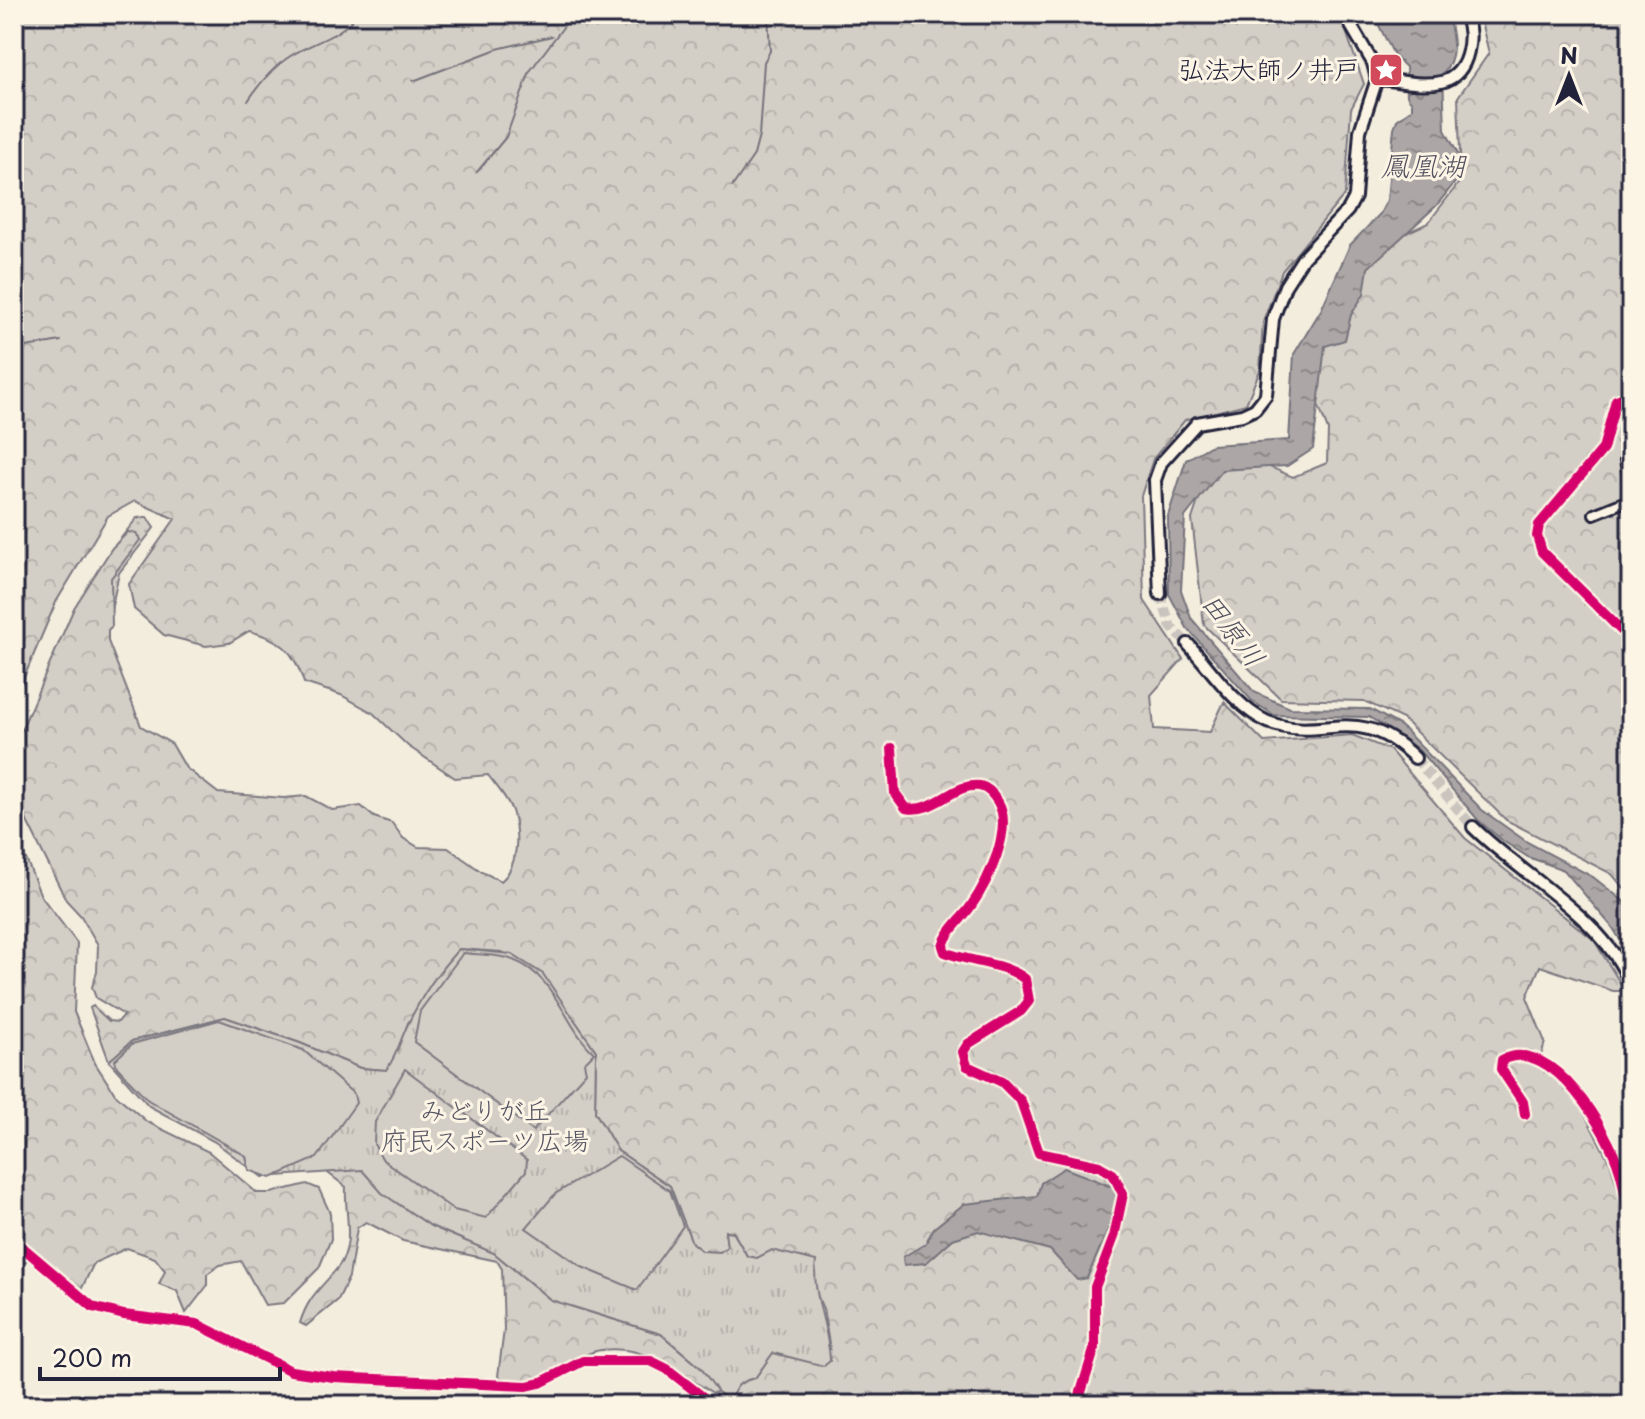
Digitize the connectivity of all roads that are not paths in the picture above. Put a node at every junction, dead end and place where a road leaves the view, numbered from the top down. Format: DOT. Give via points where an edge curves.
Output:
graph roads {
  1 [pos="1348,14"];
  2 [pos="1465,14"];
  3 [pos="1381,79"];
  4 [pos="1631,395"];
  5 [pos="1631,452"];
  6 [pos="1631,489"];
  7 [pos="1631,499"];
  8 [pos="1594,514"];
  9 [pos="1160,594"];
  10 [pos="1631,640"];
  11 [pos="1188,644"];
  12 [pos="892,748"];
  13 [pos="1415,758"];
  14 [pos="1473,827"];
  15 [pos="1631,985"];
  16 [pos="1525,1114"];
  17 [pos="1631,1220"];
  18 [pos="14,1240"];
  19 [pos="713,1405"];
  20 [pos="1077,1405"];
  1 -- 3 [label="main road"];
  2 -- 3 [label="main road" via="1471,37 1457,75 1446,82"];
  3 -- 9 [label="main road" via="1360,131 1355,197 1285,286 1273,319 1266,395 1242,415 1197,423 1161,463 1155,480"];
  4 -- 10 [label="street" via="1613,404 1603,449 1543,518 1537,536 1542,552"];
  5 -- 6 [label="street" via="1625,473"];
  7 -- 8 [label="street"];
  11 -- 13 [label="main road" via="1248,710 1267,721 1370,729 1399,742"];
  12 -- 20 [label="street" via="895,793 906,808 926,809 979,786 1002,808 1001,835 989,871 943,946 956,957 1015,971 1025,979 1029,1001 968,1044 963,1052 967,1066 1013,1091 1039,1153 1099,1166 1119,1181 1123,1194 1095,1287 1095,1347"];
  14 -- 15 [label="main road" via="1501,856 1587,923 1610,947"];
  16 -- 17 [label="street" via="1501,1069 1502,1060 1511,1055 1536,1059 1580,1093 1621,1172"];
  18 -- 19 [label="street" via="93,1307 195,1323 291,1371 527,1386 583,1361 640,1360 667,1369"];
}
